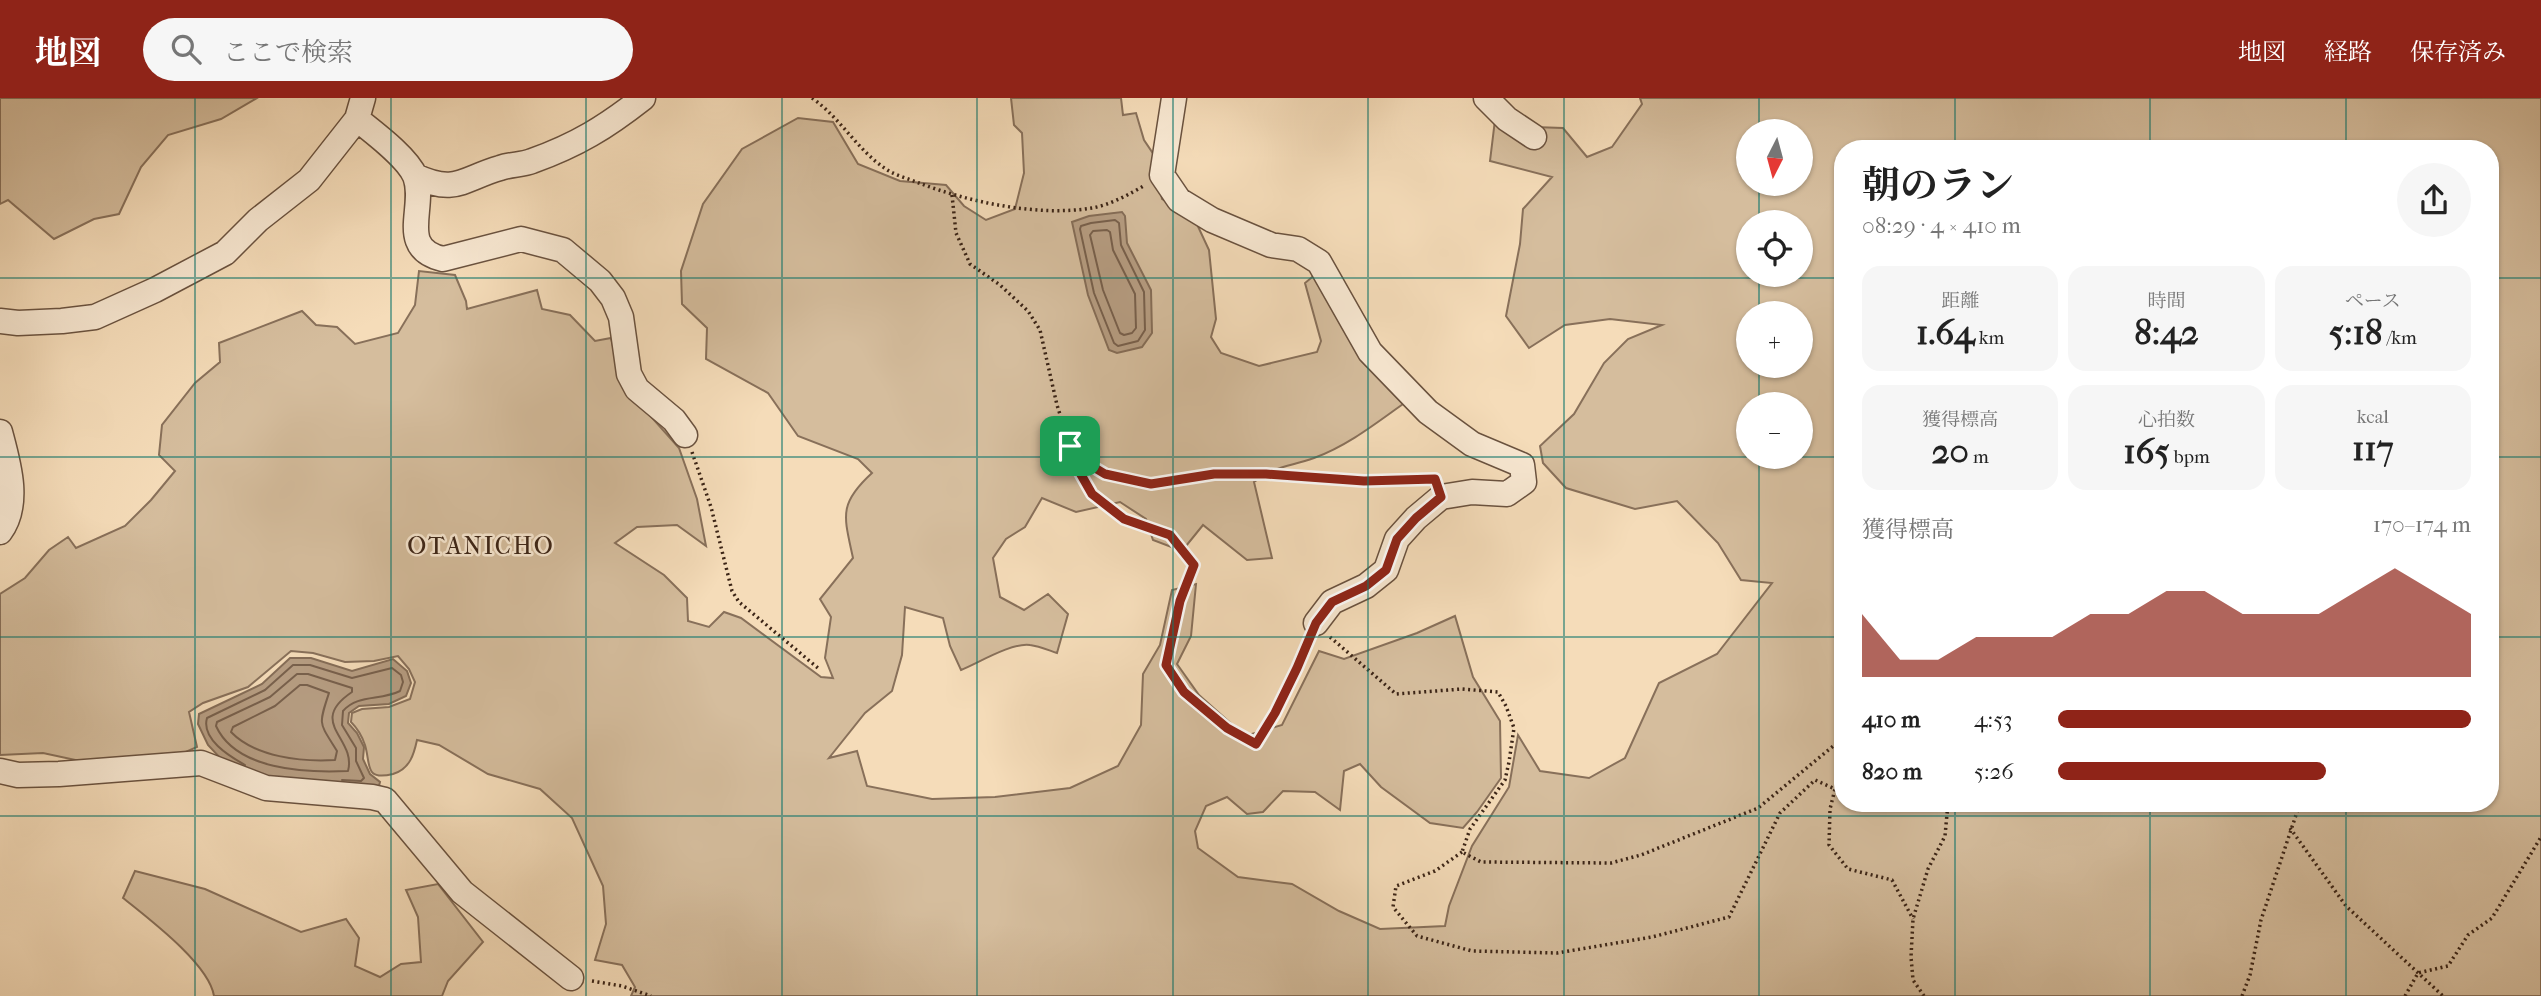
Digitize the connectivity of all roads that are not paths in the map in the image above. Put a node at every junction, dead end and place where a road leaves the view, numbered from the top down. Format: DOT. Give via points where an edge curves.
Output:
graph roads {
  1 [pos="643,98"];
  2 [pos="1174,98"];
  3 [pos="1486,98"];
  4 [pos="360,109"];
  5 [pos="1534,137"];
  6 [pos="415,176"];
  7 [pos="0,321"];
  8 [pos="0,432"];
  9 [pos="685,435"];
  10 [pos="0,531"];
  11 [pos="1316,623"];
  12 [pos="0,771"];
  13 [pos="572,978"];
  1 -- 6 [label="street" via="583,140 529,162 501,167 457,186 434,185"];
  2 -- 11 [label="street" via="1162,175 1179,200 1212,220 1271,245 1298,249 1319,262 1370,352 1428,412 1472,444 1522,466 1524,482 1507,494 1472,492 1441,497 1397,539 1386,570 1366,586 1332,602"];
  3 -- 5 [label="street"];
  4 -- 6 [label="street"];
  4 -- 7 [label="street" via="309,180 225,253 95,317"];
  6 -- 9 [label="street" via="415,235 430,256 443,259 520,239 564,250 600,281 621,317 629,374 636,389"];
  8 -- 10 [label="street" via="11,476 10,505"];
  12 -- 13 [label="street" via="58,774 201,764 266,788 385,800 462,892"];
}
